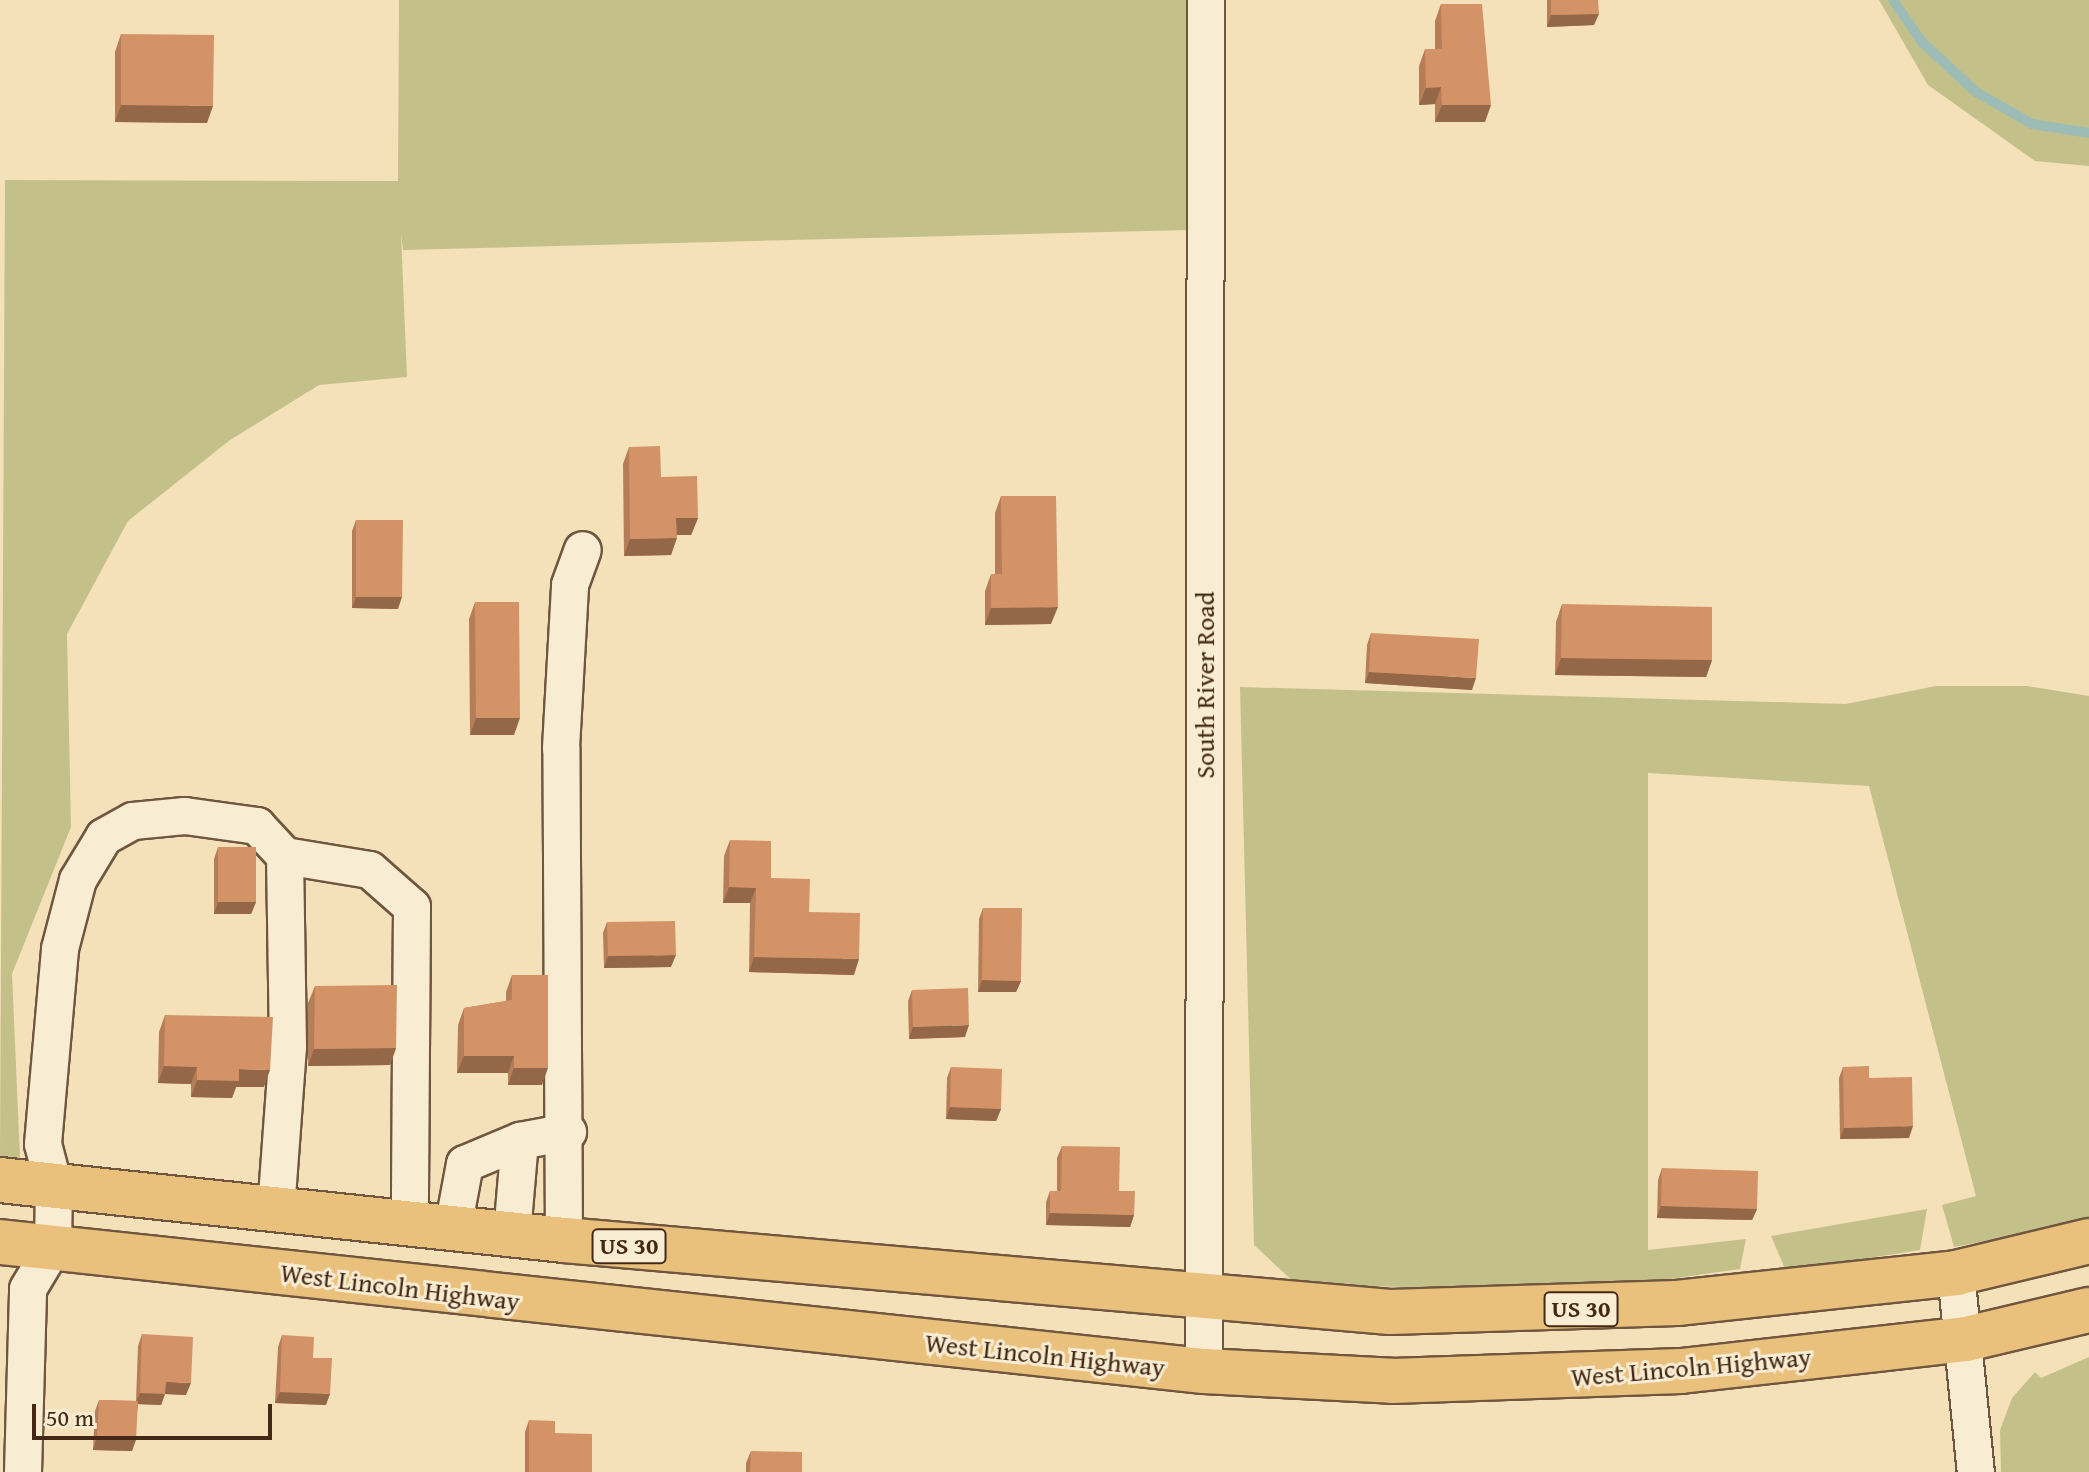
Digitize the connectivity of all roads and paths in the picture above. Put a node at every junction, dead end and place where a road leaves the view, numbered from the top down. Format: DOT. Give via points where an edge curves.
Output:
graph roads {
  1 [pos="1206,0"];
  2 [pos="583,550"];
  3 [pos="285,856"];
  4 [pos="568,1132"];
  5 [pos="520,1141"];
  6 [pos="0,1180"];
  7 [pos="54,1186"];
  8 [pos="276,1210"];
  9 [pos="410,1224"];
  10 [pos="453,1228"];
  11 [pos="512,1234"];
  12 [pos="564,1240"];
  13 [pos="2089,1241"];
  14 [pos="0,1242"];
  15 [pos="53,1247"];
  16 [pos="1956,1273"];
  17 [pos="1204,1298"];
  18 [pos="2089,1310"];
  19 [pos="1966,1339"];
  20 [pos="1204,1371"];
  21 [pos="23,1472"];
  22 [pos="1976,1472"];
  1 -- 17 [label="street, South River Road"];
  2 -- 4 [label="street" via="570,585 561,748"];
  3 -- 7 [label="street" via="257,826 185,816 133,821 104,837 78,880 60,949 43,1144"];
  3 -- 8 [label="street" via="288,1047"];
  3 -- 9 [label="street" via="370,870 412,907"];
  4 -- 5 [label="street"];
  4 -- 12 [label="street"];
  5 -- 10 [label="street" via="465,1164"];
  5 -- 11 [label="street"];
  6 -- 7 [label="main road, US 30"];
  7 -- 8 [label="main road, US 30"];
  7 -- 15 [label="street"];
  8 -- 9 [label="main road, US 30"];
  9 -- 10 [label="main road, US 30"];
  10 -- 11 [label="main road, US 30"];
  11 -- 12 [label="main road, US 30"];
  12 -- 17 [label="main road, US 30"];
  13 -- 16 [label="main road, US 30"];
  14 -- 15 [label="main road, West Lincoln Highway"];
  15 -- 20 [label="main road, West Lincoln Highway"];
  15 -- 21 [label="street" via="28,1289"];
  16 -- 17 [label="main road, US 30" via="1563,1310 1390,1312"];
  16 -- 19 [label="street"];
  17 -- 20 [label="street, South River Road"];
  18 -- 19 [label="main road, West Lincoln Highway"];
  19 -- 20 [label="main road, West Lincoln Highway" via="1567,1379 1392,1381"];
  19 -- 22 [label="street"];
}
